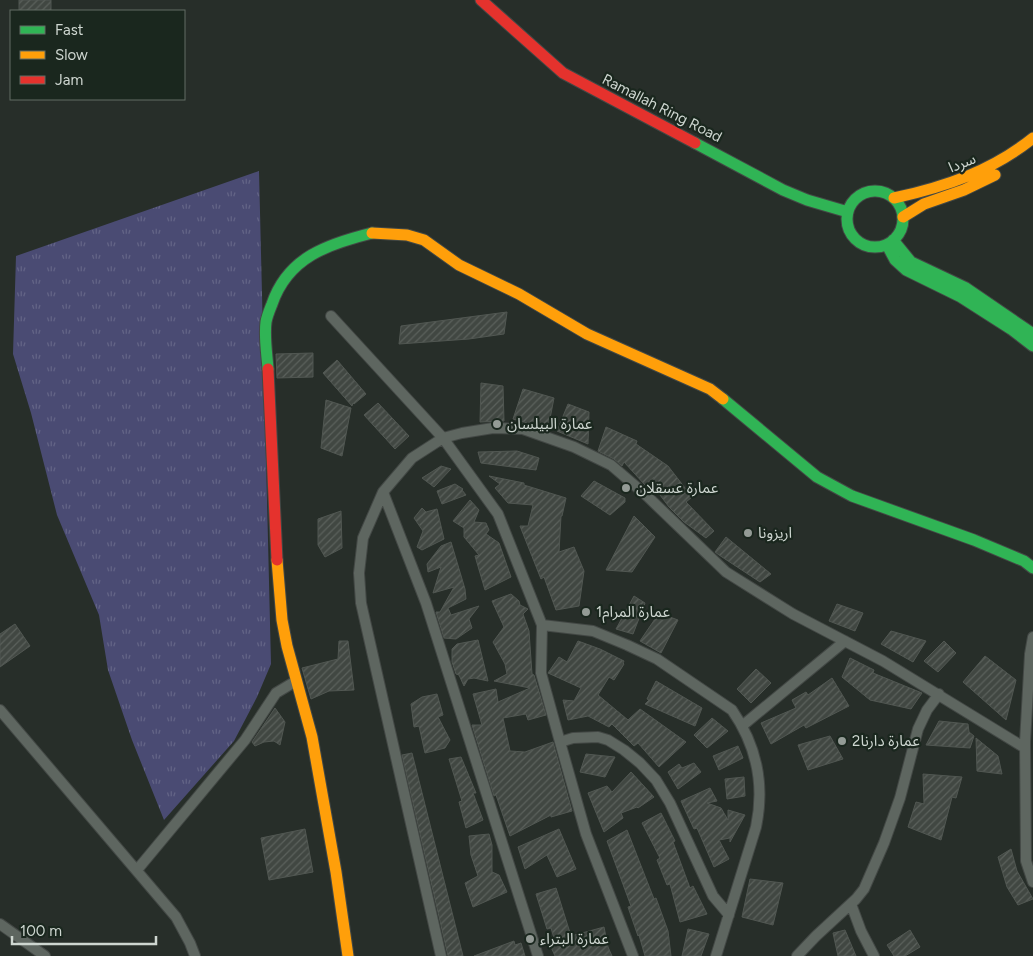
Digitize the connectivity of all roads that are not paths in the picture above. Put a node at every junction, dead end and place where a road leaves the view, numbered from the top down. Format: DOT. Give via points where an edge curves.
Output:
graph roads {
  1 [pos="481,0"];
  2 [pos="1033,138"];
  3 [pos="1033,150"];
  4 [pos="894,198"];
  5 [pos="848,212"];
  6 [pos="903,217"];
  7 [pos="890,242"];
  8 [pos="331,316"];
  9 [pos="1033,334"];
  10 [pos="1033,346"];
  11 [pos="443,438"];
  12 [pos="383,492"];
  13 [pos="1033,568"];
  14 [pos="542,625"];
  15 [pos="1033,637"];
  16 [pos="845,641"];
  17 [pos="296,681"];
  18 [pos="938,694"];
  19 [pos="0,710"];
  20 [pos="742,726"];
  21 [pos="560,742"];
  22 [pos="1025,748"];
  23 [pos="137,870"];
  24 [pos="1033,882"];
  25 [pos="851,904"];
  26 [pos="729,915"];
  27 [pos="0,924"];
  28 [pos="44,956"];
  29 [pos="195,956"];
  30 [pos="348,956"];
  31 [pos="441,956"];
  32 [pos="538,956"];
  33 [pos="633,956"];
  34 [pos="716,956"];
  35 [pos="797,956"];
  36 [pos="874,956"];
  1 -- 5 [label="street, Ramallah Ring Road" via="563,73 783,190"];
  2 -- 4 [label="street, سردا" via="979,173 925,192"];
  3 -- 6 [label="street, سردا" via="977,185 916,206"];
  4 -- 5 [label="street" via="880,191 864,193 852,202"];
  4 -- 6 [label="street"];
  5 -- 7 [label="street" via="848,227 857,240 871,247"];
  6 -- 7 [label="street" via="902,227"];
  7 -- 9 [label="street" via="911,262 966,288"];
  7 -- 10 [label="street" via="895,260 906,270 961,297"];
  8 -- 11 [label="street"];
  11 -- 12 [label="street" via="412,458"];
  11 -- 14 [label="street" via="498,514"];
  11 -- 16 [label="street" via="493,428 523,429 574,447 611,465 726,572 793,614"];
  12 -- 31 [label="street" via="363,538 359,573 361,603"];
  12 -- 32 [label="street" via="426,603"];
  13 -- 17 [label="street" via="974,540 852,496 817,478 710,389 588,334 519,294 458,265 424,240 406,234 371,232 326,246 306,257 289,272 275,295 266,322 275,541 282,620"];
  14 -- 20 [label="street" via="593,631 657,659 732,710"];
  14 -- 21 [label="street" via="541,673"];
  15 -- 22 [label="street"];
  16 -- 18 [label="street"];
  16 -- 20 [label="street"];
  17 -- 23 [label="street" via="276,693 246,740"];
  17 -- 30 [label="street" via="312,737"];
  18 -- 22 [label="street"];
  18 -- 25 [label="street" via="918,729 900,798 871,874"];
  19 -- 23 [label="street"];
  20 -- 26 [label="street" via="758,768 761,807"];
  21 -- 26 [label="street" via="598,737 608,740 640,763 656,780 670,803 713,896"];
  21 -- 33 [label="street" via="586,834"];
  22 -- 24 [label="street" via="1026,861"];
  23 -- 29 [label="street" via="176,918"];
  25 -- 35 [label="street"];
  25 -- 36 [label="street"];
  26 -- 34 [label="street"];
  27 -- 28 [label="street"];
}
